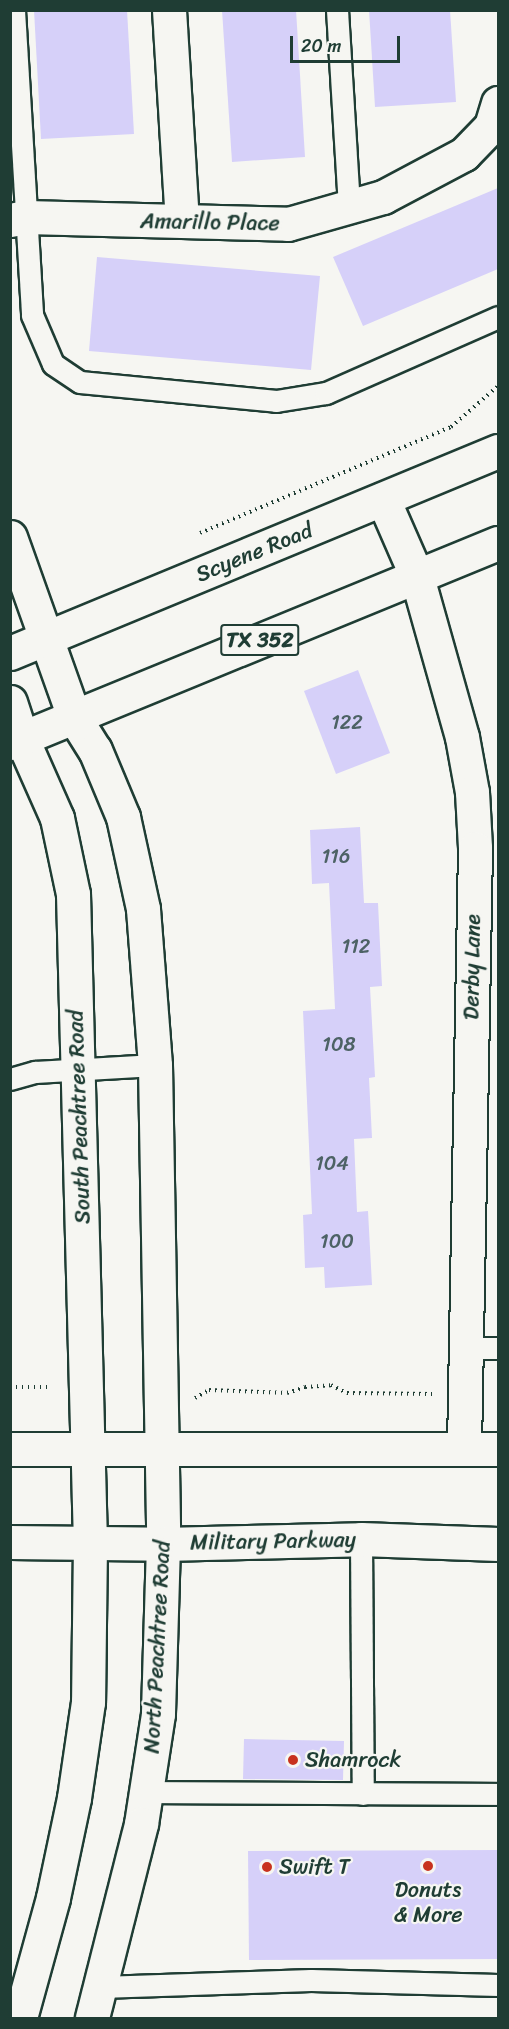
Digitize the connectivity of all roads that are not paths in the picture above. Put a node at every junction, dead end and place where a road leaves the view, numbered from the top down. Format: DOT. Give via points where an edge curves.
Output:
graph roads {
  1 [pos="14,10"];
  2 [pos="169,10"];
  3 [pos="337,10"];
  4 [pos="495,115"];
  5 [pos="349,207"];
  6 [pos="18,218"];
  7 [pos="182,221"];
  8 [pos="498,316"];
  9 [pos="498,451"];
  10 [pos="384,499"];
  11 [pos="10,537"];
  12 [pos="498,543"];
  13 [pos="417,577"];
  14 [pos="46,638"];
  15 [pos="10,653"];
  16 [pos="10,702"];
  17 [pos="74,717"];
  18 [pos="16,741"];
  19 [pos="155,1065"];
  20 [pos="77,1071"];
  21 [pos="10,1079"];
  22 [pos="498,1347"];
  23 [pos="464,1348"];
  24 [pos="464,1448"];
  25 [pos="10,1449"];
  26 [pos="87,1449"];
  27 [pos="160,1449"];
  28 [pos="498,1449"];
  29 [pos="361,1539"];
  30 [pos="10,1542"];
  31 [pos="90,1543"];
  32 [pos="163,1544"];
  33 [pos="498,1544"];
  34 [pos="148,1792"];
  35 [pos="363,1794"];
  36 [pos="498,1794"];
  37 [pos="498,1985"];
  38 [pos="100,1987"];
  39 [pos="20,2019"];
  40 [pos="92,2019"];
  1 -- 6 [label="lane"];
  2 -- 7 [label="main road"];
  3 -- 5 [label="lane"];
  4 -- 5 [label="main road, Amarillo Place" via="464,154 383,197"];
  5 -- 7 [label="main road, Amarillo Place" via="288,224"];
  6 -- 7 [label="main road, Amarillo Place"];
  6 -- 8 [label="lane" via="32,315 52,364 80,382 276,402 326,393"];
  9 -- 10 [label="main road, Scyene Road"];
  10 -- 13 [label="main road, Derby Lane"];
  10 -- 14 [label="main road, Scyene Road"];
  11 -- 14 [label="main road"];
  12 -- 13 [label="main road, TX 352"];
  13 -- 17 [label="main road, TX 352"];
  13 -- 23 [label="main road, Derby Lane" via="462,737 472,792 475,848"];
  14 -- 15 [label="main road, Scyene Road"];
  14 -- 17 [label="main road"];
  16 -- 18 [label="main road, South Peachtree Road"];
  17 -- 18 [label="main road, TX 352"];
  17 -- 19 [label="main road" via="95,750 123,817 143,909"];
  18 -- 20 [label="main road, South Peachtree Road" via="57,818 73,894"];
  19 -- 20 [label="lane"];
  19 -- 27 [label="main road"];
  20 -- 21 [label="lane" via="35,1072"];
  20 -- 26 [label="main road, South Peachtree Road"];
  22 -- 23 [label="lane"];
  23 -- 24 [label="main road, Derby Lane"];
  24 -- 27 [label="main road"];
  24 -- 28 [label="main road"];
  25 -- 26 [label="main road"];
  26 -- 27 [label="main road"];
  26 -- 31 [label="main road, South Peachtree Road"];
  27 -- 32 [label="main road, North Peachtree Road"];
  29 -- 32 [label="main road, Military Parkway"];
  29 -- 33 [label="main road, Military Parkway"];
  29 -- 35 [label="lane"];
  30 -- 31 [label="main road, Military Parkway"];
  31 -- 32 [label="main road, Military Parkway"];
  31 -- 39 [label="main road" via="88,1702 74,1798 53,1898"];
  32 -- 34 [label="main road, North Peachtree Road" via="158,1714"];
  34 -- 35 [label="lane"];
  34 -- 38 [label="main road, North Peachtree Road"];
  35 -- 36 [label="lane"];
  37 -- 38 [label="lane" via="311,1980"];
  38 -- 40 [label="main road, North Peachtree Road"];
}
